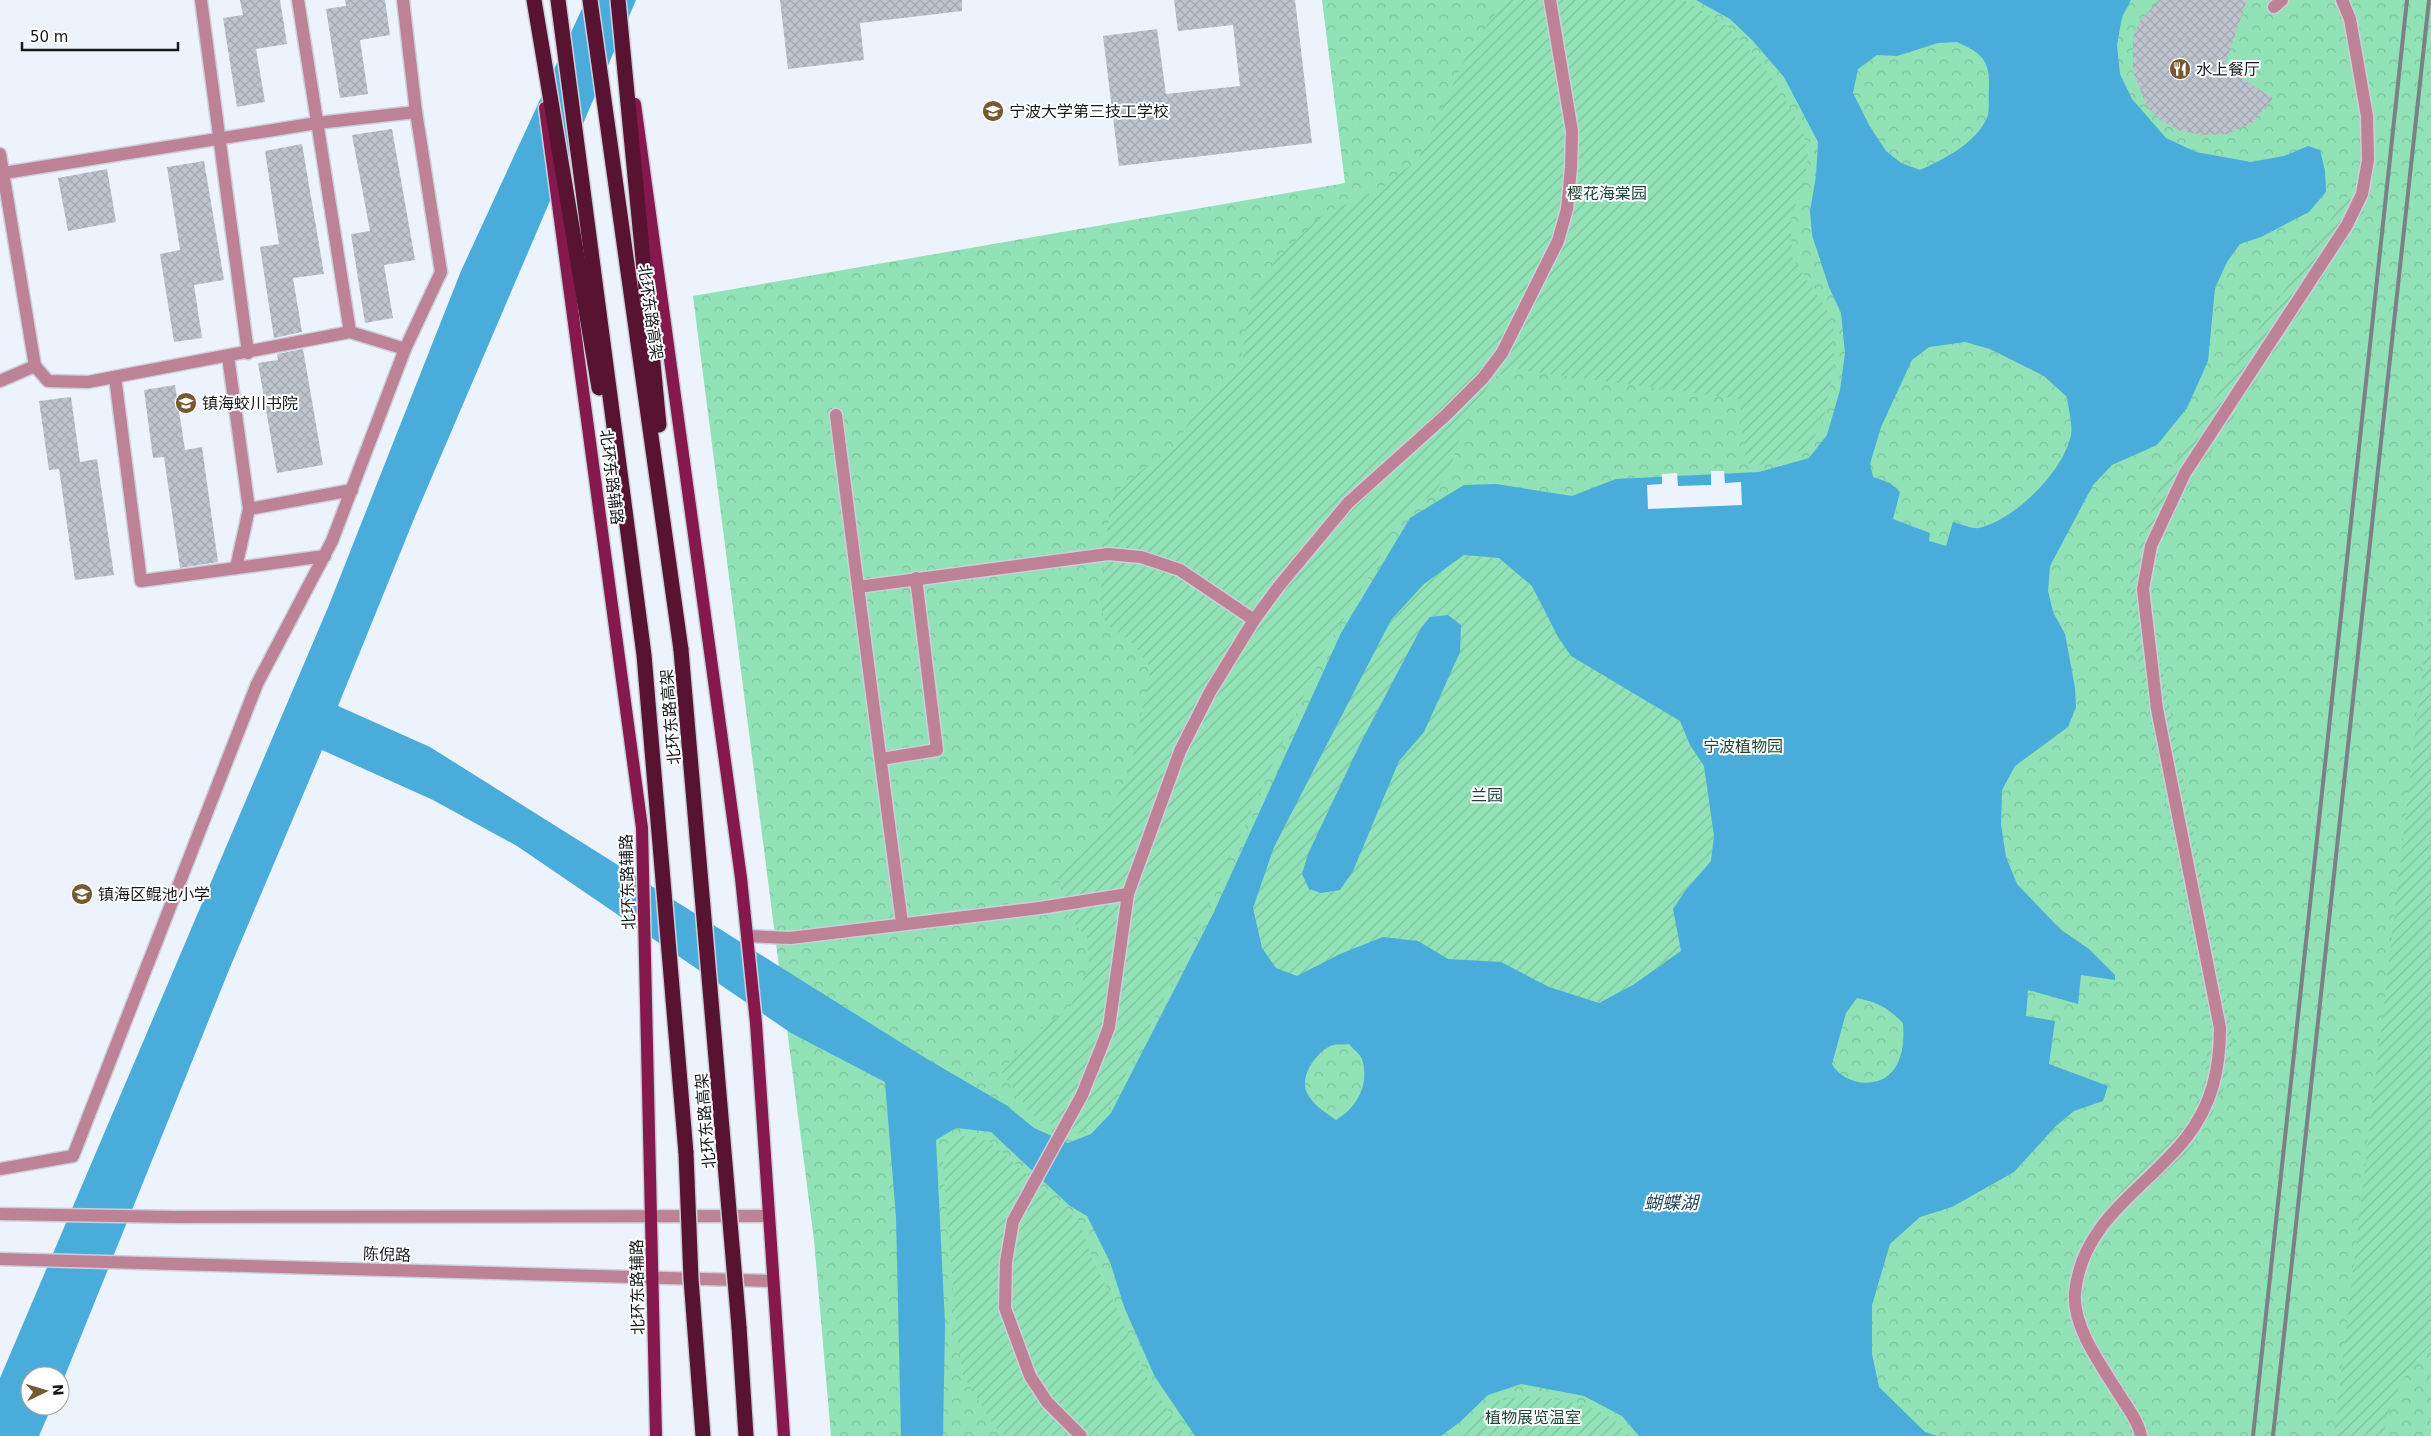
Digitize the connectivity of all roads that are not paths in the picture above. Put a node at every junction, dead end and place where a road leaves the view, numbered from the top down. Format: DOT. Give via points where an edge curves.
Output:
graph roads {
  1 [pos="201,0"];
  2 [pos="298,0"];
  3 [pos="403,0"];
  4 [pos="530,0"];
  5 [pos="534,0"];
  6 [pos="558,0"];
  7 [pos="590,0"];
  8 [pos="619,0"];
  9 [pos="1550,0"];
  10 [pos="2342,0"];
  11 [pos="416,112"];
  12 [pos="317,123"];
  13 [pos="220,139"];
  14 [pos="0,154"];
  15 [pos="4,174"];
  16 [pos="350,332"];
  17 [pos="405,349"];
  18 [pos="248,352"];
  19 [pos="228,356"];
  20 [pos="35,366"];
  21 [pos="116,377"];
  22 [pos="0,381"];
  23 [pos="836,415"];
  24 [pos="352,490"];
  25 [pos="249,509"];
  26 [pos="324,556"];
  27 [pos="236,568"];
  28 [pos="916,578"];
  29 [pos="858,587"];
  30 [pos="1254,620"];
  31 [pos="682,650"];
  32 [pos="644,655"];
  33 [pos="881,759"];
  34 [pos="1128,894"];
  35 [pos="902,923"];
  36 [pos="747,936"];
  37 [pos="0,1169"];
  38 [pos="0,1214"];
  39 [pos="653,1215"];
  40 [pos="769,1216"];
  41 [pos="0,1258"];
  42 [pos="652,1278"];
  43 [pos="773,1281"];
  44 [pos="656,1436"];
  45 [pos="703,1436"];
  46 [pos="746,1436"];
  47 [pos="784,1436"];
  48 [pos="1081,1436"];
  49 [pos="2141,1436"];
  1 -- 13 [label="street"];
  2 -- 12 [label="street"];
  3 -- 11 [label="street"];
  4 -- 39 [label="main road, 北环东路辅路" via="642,828"];
  5 -- 32 [label="highway"];
  6 -- 32 [label="highway, 北环东路高架"];
  7 -- 31 [label="highway, 北环东路高架"];
  8 -- 31 [label="highway"];
  8 -- 36 [label="main road"];
  9 -- 30 [label="street" via="1572,131 1571,168 1567,209 1558,241 1535,290 1502,353 1483,378 1348,503"];
  10 -- 49 [label="street" via="2350,19 2367,116 2368,160 2362,194 2347,225 2185,474 2151,546 2143,590 2157,709 2220,1028 2220,1057 2208,1102 2186,1138 2111,1212 2091,1242 2075,1293 2078,1317 2088,1344 2130,1411"];
  11 -- 12 [label="street"];
  11 -- 17 [label="street" via="441,272"];
  12 -- 13 [label="street"];
  12 -- 16 [label="street"];
  13 -- 15 [label="street"];
  13 -- 18 [label="street"];
  14 -- 15 [label="street"];
  15 -- 20 [label="street"];
  16 -- 17 [label="street"];
  16 -- 18 [label="street"];
  17 -- 24 [label="street"];
  18 -- 19 [label="street"];
  19 -- 21 [label="street"];
  19 -- 25 [label="street"];
  20 -- 21 [label="street" via="48,381 88,382"];
  20 -- 22 [label="street"];
  21 -- 27 [label="street" via="141,581"];
  23 -- 29 [label="street"];
  24 -- 25 [label="street"];
  24 -- 26 [label="street"];
  25 -- 27 [label="street"];
  26 -- 27 [label="street"];
  26 -- 37 [label="street" via="257,684 73,1156"];
  28 -- 29 [label="street"];
  28 -- 30 [label="street" via="1108,554 1141,557 1180,570"];
  28 -- 33 [label="street" via="937,750"];
  29 -- 33 [label="street"];
  30 -- 34 [label="street" via="1210,692 1180,751"];
  31 -- 46 [label="highway, 北环东路高架, bridge"];
  32 -- 45 [label="highway, 北环东路高架, bridge" via="686,1153 691,1279"];
  33 -- 35 [label="street"];
  34 -- 35 [label="street" via="1040,908"];
  34 -- 48 [label="street" via="1108,1027 1082,1095 1013,1221 1006,1262 1005,1308 1030,1376 1047,1402"];
  35 -- 36 [label="street" via="790,938"];
  36 -- 40 [label="main road"];
  38 -- 39 [label="street" via="176,1217"];
  39 -- 40 [label="street"];
  39 -- 42 [label="main road, 北环东路辅路"];
  40 -- 43 [label="main road"];
  41 -- 42 [label="street, 陈倪路"];
  42 -- 43 [label="street, 陈倪路"];
  42 -- 44 [label="main road, 北环东路辅路"];
  43 -- 47 [label="main road"];
}
